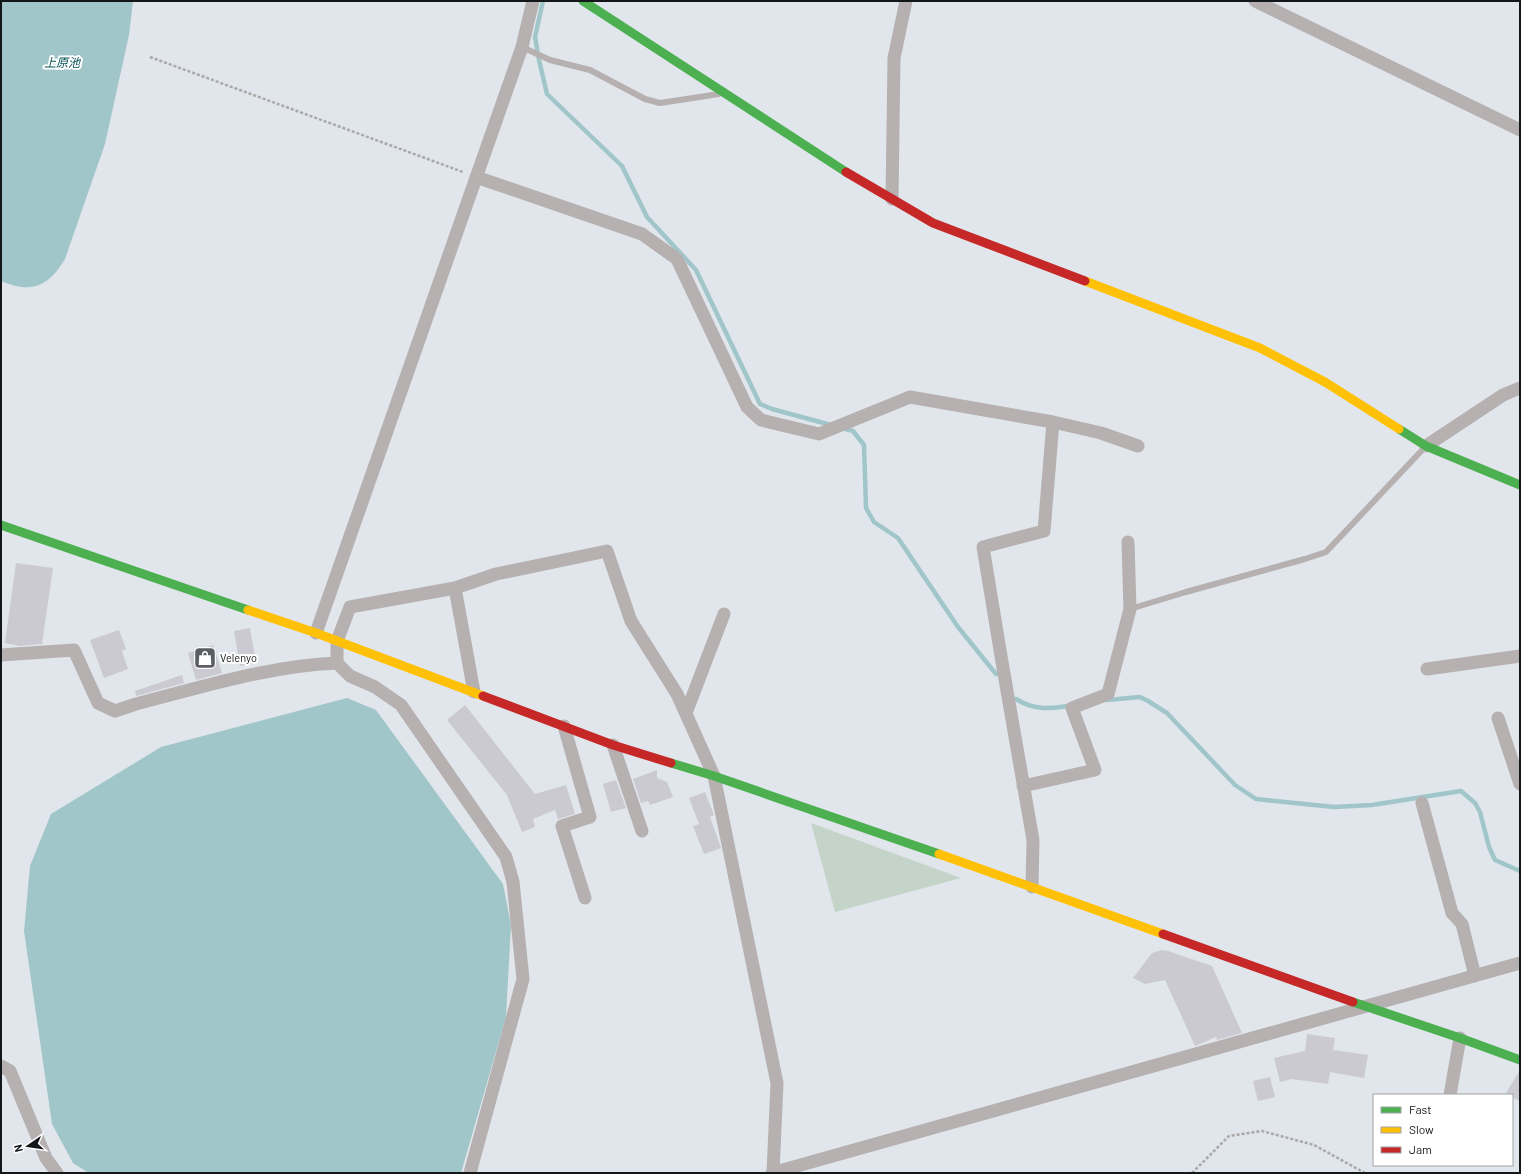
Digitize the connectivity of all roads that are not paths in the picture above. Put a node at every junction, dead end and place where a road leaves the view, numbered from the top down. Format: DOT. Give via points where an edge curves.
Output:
graph roads {
  1 [pos="533,1"];
  2 [pos="583,1"];
  3 [pos="906,1"];
  4 [pos="1255,1"];
  5 [pos="522,47"];
  6 [pos="726,93"];
  7 [pos="1520,130"];
  8 [pos="476,177"];
  9 [pos="892,199"];
  10 [pos="1520,388"];
  11 [pos="1053,422"];
  12 [pos="1138,446"];
  13 [pos="1426,446"];
  14 [pos="1520,485"];
  15 [pos="1,526"];
  16 [pos="1128,542"];
  17 [pos="455,588"];
  18 [pos="1130,609"];
  19 [pos="724,614"];
  20 [pos="316,633"];
  21 [pos="336,641"];
  22 [pos="1,655"];
  23 [pos="1520,656"];
  24 [pos="337,663"];
  25 [pos="1427,669"];
  26 [pos="474,692"];
  27 [pos="686,713"];
  28 [pos="1498,718"];
  29 [pos="564,726"];
  30 [pos="613,744"];
  31 [pos="714,776"];
  32 [pos="1520,784"];
  33 [pos="1023,786"];
  34 [pos="1422,803"];
  35 [pos="642,831"];
  36 [pos="1032,887"];
  37 [pos="585,898"];
  38 [pos="1520,963"];
  39 [pos="1475,976"];
  40 [pos="1366,1007"];
  41 [pos="1460,1038"];
  42 [pos="1520,1060"];
  43 [pos="1,1066"];
  44 [pos="1450,1094"];
  45 [pos="794,1171"];
  46 [pos="56,1173"];
  47 [pos="470,1173"];
  48 [pos="773,1173"];
  1 -- 5 [label="street"];
  2 -- 6 [label="street"];
  3 -- 9 [label="street" via="894,58"];
  4 -- 7 [label="street"];
  5 -- 6 [label="lane" via="550,60 590,70 645,99 660,103"];
  5 -- 8 [label="street"];
  6 -- 9 [label="street" via="836,166"];
  8 -- 11 [label="street" via="642,234 677,259 746,406 761,420 819,434 910,397"];
  8 -- 20 [label="street"];
  9 -- 13 [label="street" via="933,223 1260,348 1325,382"];
  10 -- 13 [label="street" via="1503,395"];
  11 -- 12 [label="street" via="1100,433"];
  11 -- 33 [label="street" via="1044,531 983,546"];
  13 -- 14 [label="street"];
  13 -- 18 [label="lane" via="1326,552"];
  15 -- 20 [label="street"];
  16 -- 18 [label="street"];
  17 -- 21 [label="street" via="350,607"];
  17 -- 26 [label="street"];
  17 -- 27 [label="street" via="496,574 607,551 632,621"];
  18 -- 33 [label="street" via="1108,694 1072,708 1095,770"];
  19 -- 27 [label="street"];
  20 -- 21 [label="street"];
  21 -- 24 [label="street"];
  21 -- 26 [label="street"];
  22 -- 24 [label="street" via="74,650 98,703 115,711 266,671"];
  23 -- 25 [label="street"];
  24 -- 47 [label="street" via="350,676 375,687 401,705 506,857 513,882 523,979"];
  26 -- 29 [label="street"];
  27 -- 31 [label="street"];
  28 -- 32 [label="street"];
  29 -- 30 [label="street"];
  29 -- 37 [label="street" via="590,817 562,826"];
  30 -- 31 [label="street"];
  30 -- 35 [label="street"];
  31 -- 36 [label="street"];
  31 -- 48 [label="street" via="777,1083"];
  33 -- 36 [label="street" via="1033,840"];
  34 -- 39 [label="street" via="1452,913 1462,924"];
  36 -- 40 [label="street"];
  38 -- 39 [label="street"];
  39 -- 40 [label="street"];
  40 -- 41 [label="street"];
  40 -- 45 [label="street"];
  41 -- 42 [label="street"];
  41 -- 44 [label="street"];
  43 -- 46 [label="street" via="10,1071 46,1158"];
  45 -- 48 [label="street"];
}
